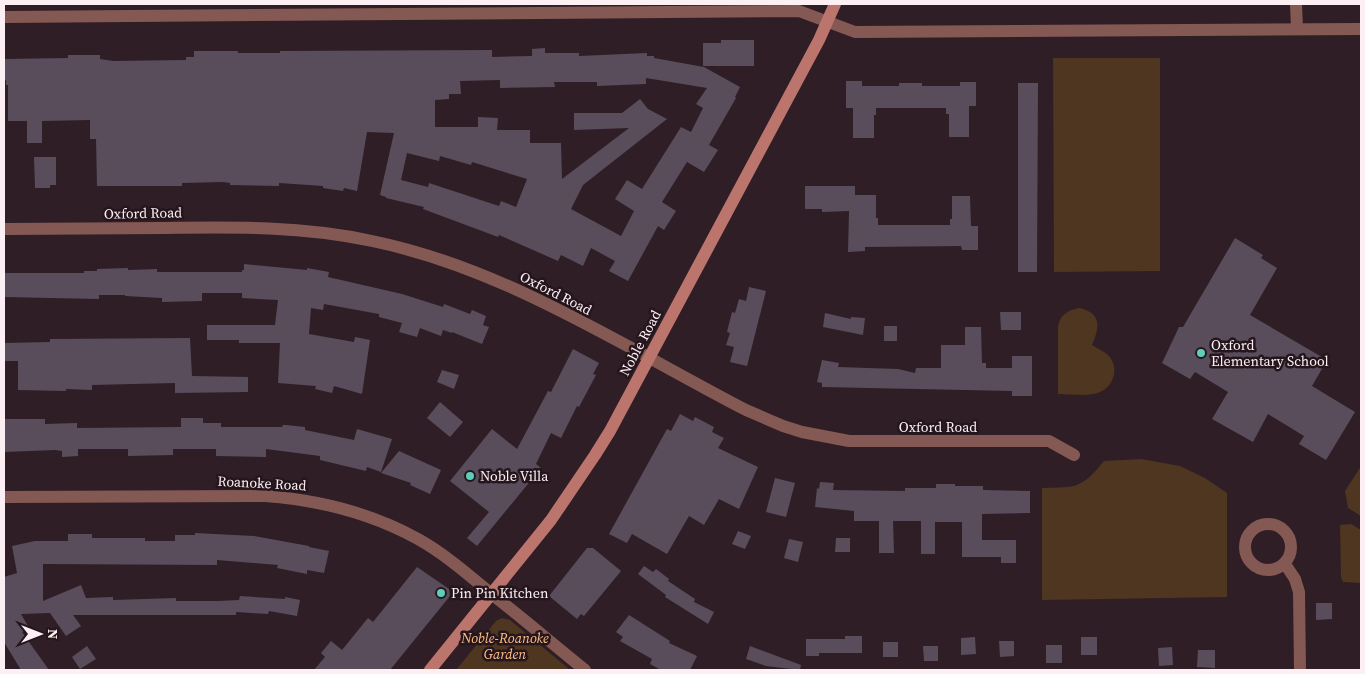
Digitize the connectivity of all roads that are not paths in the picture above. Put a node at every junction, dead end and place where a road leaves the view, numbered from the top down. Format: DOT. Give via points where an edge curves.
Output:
graph roads {
  1 [pos="835,4"];
  2 [pos="1296,4"];
  3 [pos="4,17"];
  4 [pos="828,21"];
  5 [pos="1297,28"];
  6 [pos="1361,28"];
  7 [pos="4,229"];
  8 [pos="649,359"];
  9 [pos="1074,455"];
  10 [pos="4,496"];
  11 [pos="1285,564"];
  12 [pos="492,593"];
  13 [pos="430,670"];
  14 [pos="586,670"];
  15 [pos="1300,670"];
  1 -- 4 [label="main road, Noble Road"];
  2 -- 5 [label="street"];
  3 -- 4 [label="street" via="799,11"];
  4 -- 5 [label="street" via="855,32"];
  4 -- 8 [label="main road, Noble Road"];
  5 -- 6 [label="street"];
  7 -- 8 [label="street, Oxford Road" via="273,228 372,241 431,256 492,279"];
  8 -- 9 [label="street, Oxford Road" via="764,419 816,436 876,442 1044,441"];
  8 -- 12 [label="main road, Noble Road" via="580,479"];
  10 -- 12 [label="street, Roanoke Road" via="242,496 314,502 358,513 401,530 430,546"];
  11 -- 15 [label="street" via="1296,579 1299,592"];
  12 -- 13 [label="main road, Noble Road"];
  12 -- 14 [label="street, Roanoke Road"];
}
